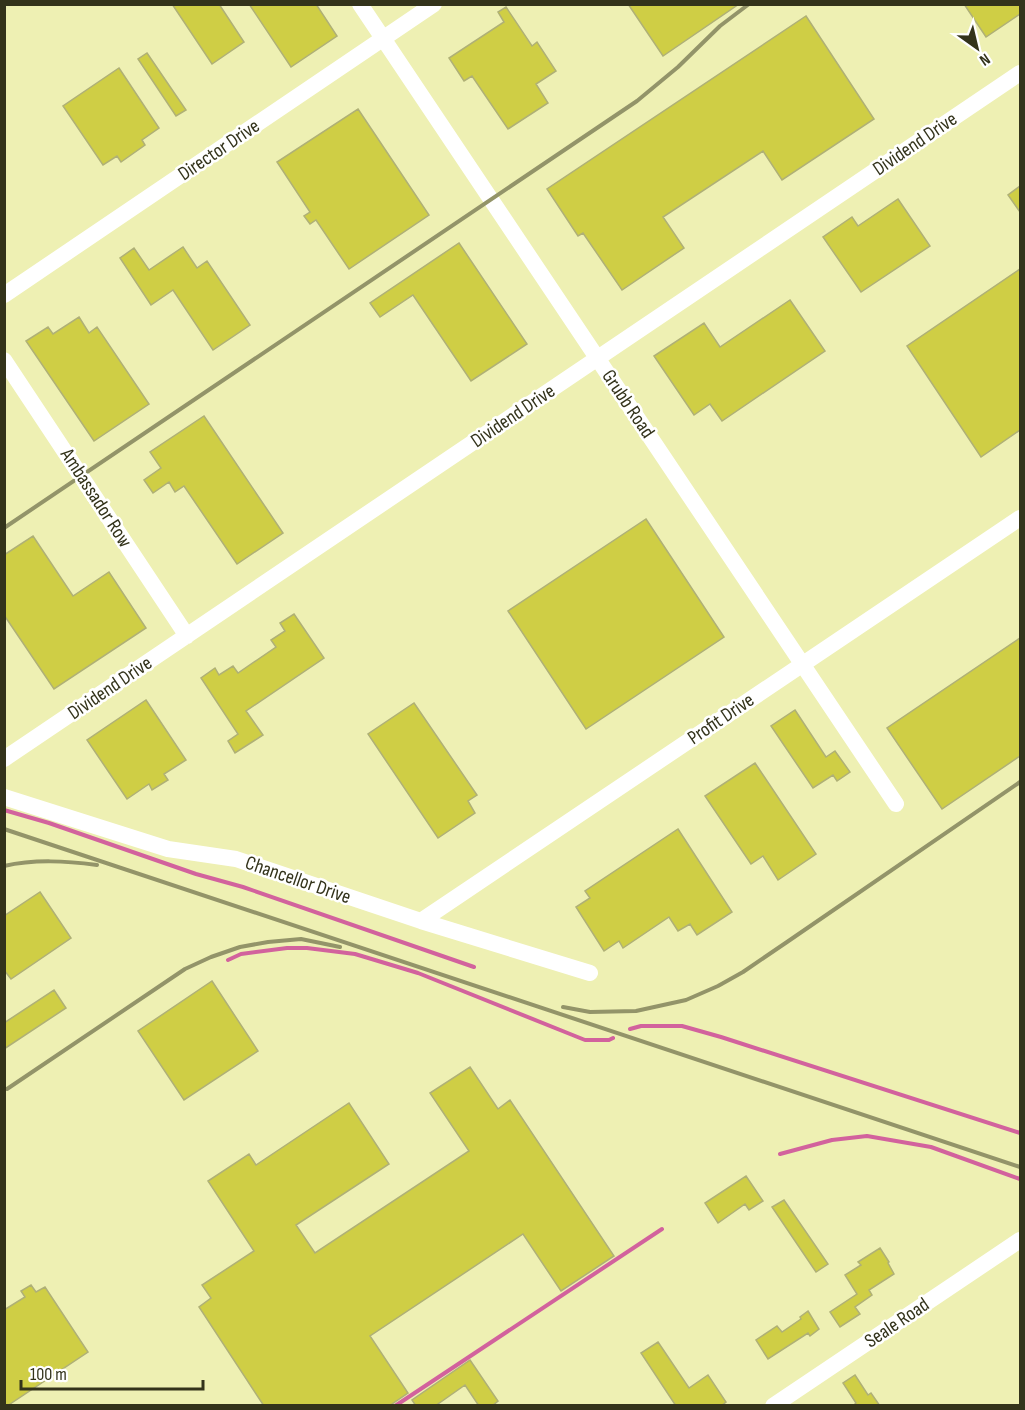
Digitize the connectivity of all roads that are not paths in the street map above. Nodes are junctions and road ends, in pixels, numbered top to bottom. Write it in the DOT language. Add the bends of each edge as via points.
graph roads {
  1 [pos="360,4"];
  2 [pos="434,4"];
  3 [pos="383,39"];
  4 [pos="1020,73"];
  5 [pos="4,295"];
  6 [pos="597,359"];
  7 [pos="4,360"];
  8 [pos="1020,518"];
  9 [pos="187,636"];
  10 [pos="802,664"];
  11 [pos="4,759"];
  12 [pos="4,797"];
  13 [pos="896,804"];
  14 [pos="421,921"];
  15 [pos="590,972"];
  16 [pos="1020,1240"];
  17 [pos="773,1406"];
  1 -- 3 [label="street, Grubb Road"];
  2 -- 3 [label="street, Director Drive"];
  3 -- 5 [label="street, Director Drive"];
  3 -- 6 [label="street, Grubb Road"];
  4 -- 6 [label="street, Dividend Drive"];
  6 -- 9 [label="street, Dividend Drive"];
  6 -- 10 [label="street, Grubb Road"];
  7 -- 9 [label="street, Ambassador Row"];
  8 -- 10 [label="street, Profit Drive"];
  9 -- 11 [label="street, Dividend Drive"];
  10 -- 13 [label="street, Grubb Road"];
  10 -- 14 [label="street, Profit Drive"];
  12 -- 14 [label="street, Chancellor Drive" via="168,849 236,859"];
  14 -- 15 [label="street, Chancellor Drive"];
  16 -- 17 [label="street, Seale Road"];
}
